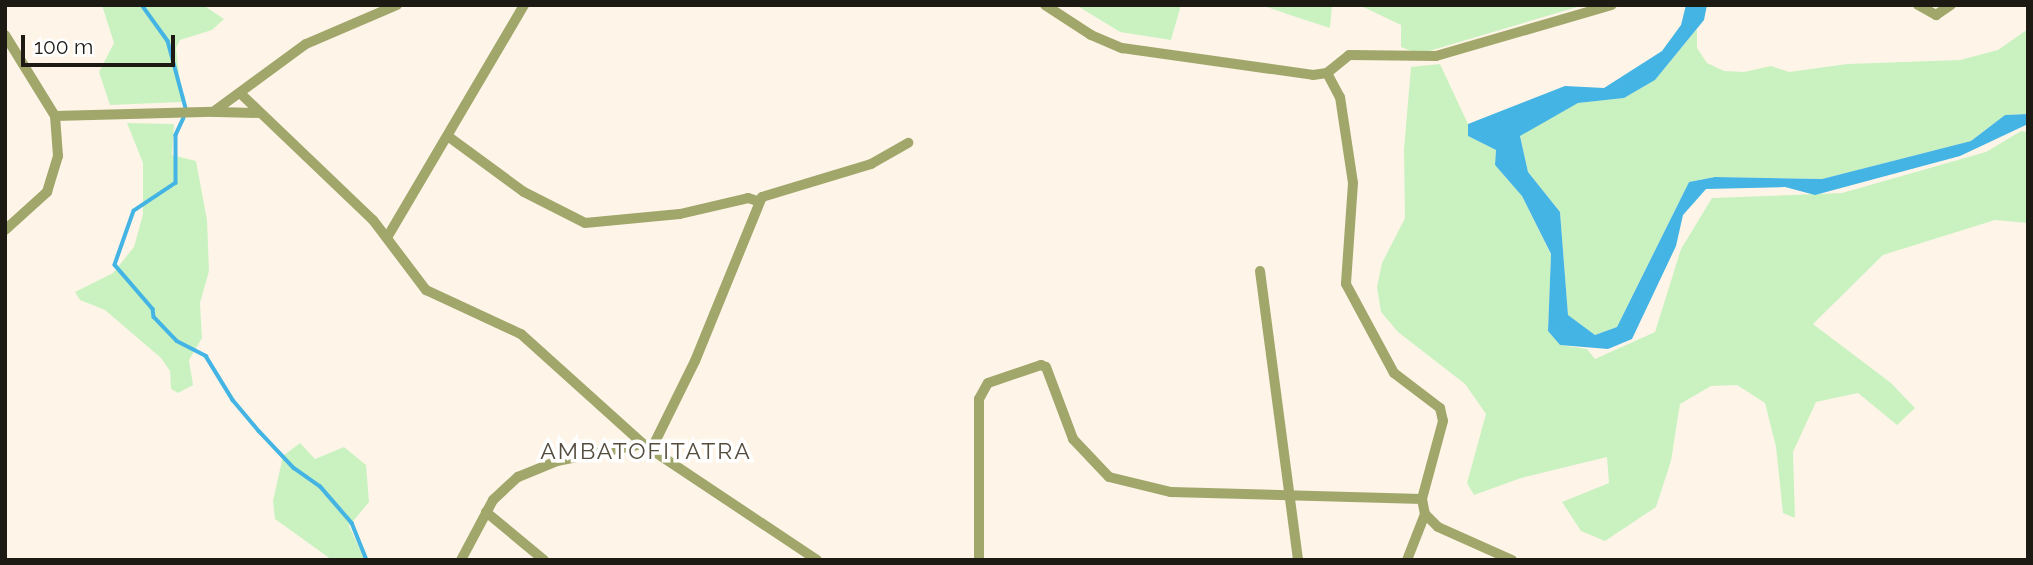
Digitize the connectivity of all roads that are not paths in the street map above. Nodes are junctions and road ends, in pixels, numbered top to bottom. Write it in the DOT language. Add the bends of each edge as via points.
graph roads {
  1 [pos="397,5"];
  2 [pos="524,5"];
  3 [pos="1045,5"];
  4 [pos="1612,5"];
  5 [pos="1918,5"];
  6 [pos="1951,5"];
  7 [pos="5,35"];
  8 [pos="1327,74"];
  9 [pos="241,94"];
  10 [pos="213,112"];
  11 [pos="259,113"];
  12 [pos="55,116"];
  13 [pos="449,137"];
  14 [pos="908,143"];
  15 [pos="758,201"];
  16 [pos="5,230"];
  17 [pos="388,236"];
  18 [pos="1260,271"];
  19 [pos="647,446"];
  20 [pos="1289,497"];
  21 [pos="1422,499"];
  22 [pos="486,512"];
  23 [pos="1425,514"];
  24 [pos="461,560"];
  25 [pos="544,560"];
  26 [pos="817,560"];
  27 [pos="979,560"];
  28 [pos="1298,560"];
  29 [pos="1407,560"];
  30 [pos="1512,560"];
  1 -- 9 [label="street" via="306,44"];
  2 -- 13 [label="street"];
  3 -- 8 [label="street" via="1091,35 1122,48 1240,68"];
  4 -- 8 [label="street" via="1436,56 1349,55"];
  5 -- 6 [label="street" via="1936,15"];
  7 -- 12 [label="street"];
  8 -- 21 [label="street" via="1340,97 1353,183 1346,284 1394,373 1440,408 1443,421"];
  9 -- 10 [label="street"];
  9 -- 11 [label="street"];
  10 -- 11 [label="street"];
  10 -- 12 [label="street"];
  11 -- 17 [label="street" via="278,125"];
  12 -- 16 [label="street" via="58,156 47,192"];
  13 -- 15 [label="street" via="524,192 585,223 680,214 748,198"];
  13 -- 17 [label="street"];
  14 -- 15 [label="street" via="871,164"];
  15 -- 19 [label="street" via="695,361"];
  17 -- 19 [label="street" via="426,290 521,334"];
  18 -- 20 [label="street"];
  19 -- 22 [label="street" via="557,461 528,473"];
  19 -- 26 [label="street"];
  20 -- 21 [label="street"];
  20 -- 27 [label="street" via="1171,492 1109,477 1073,439 1046,367 1041,365 988,383 979,399"];
  20 -- 28 [label="street"];
  21 -- 23 [label="street"];
  22 -- 24 [label="street"];
  22 -- 25 [label="street"];
  23 -- 29 [label="street"];
  23 -- 30 [label="street" via="1438,527"];
}
